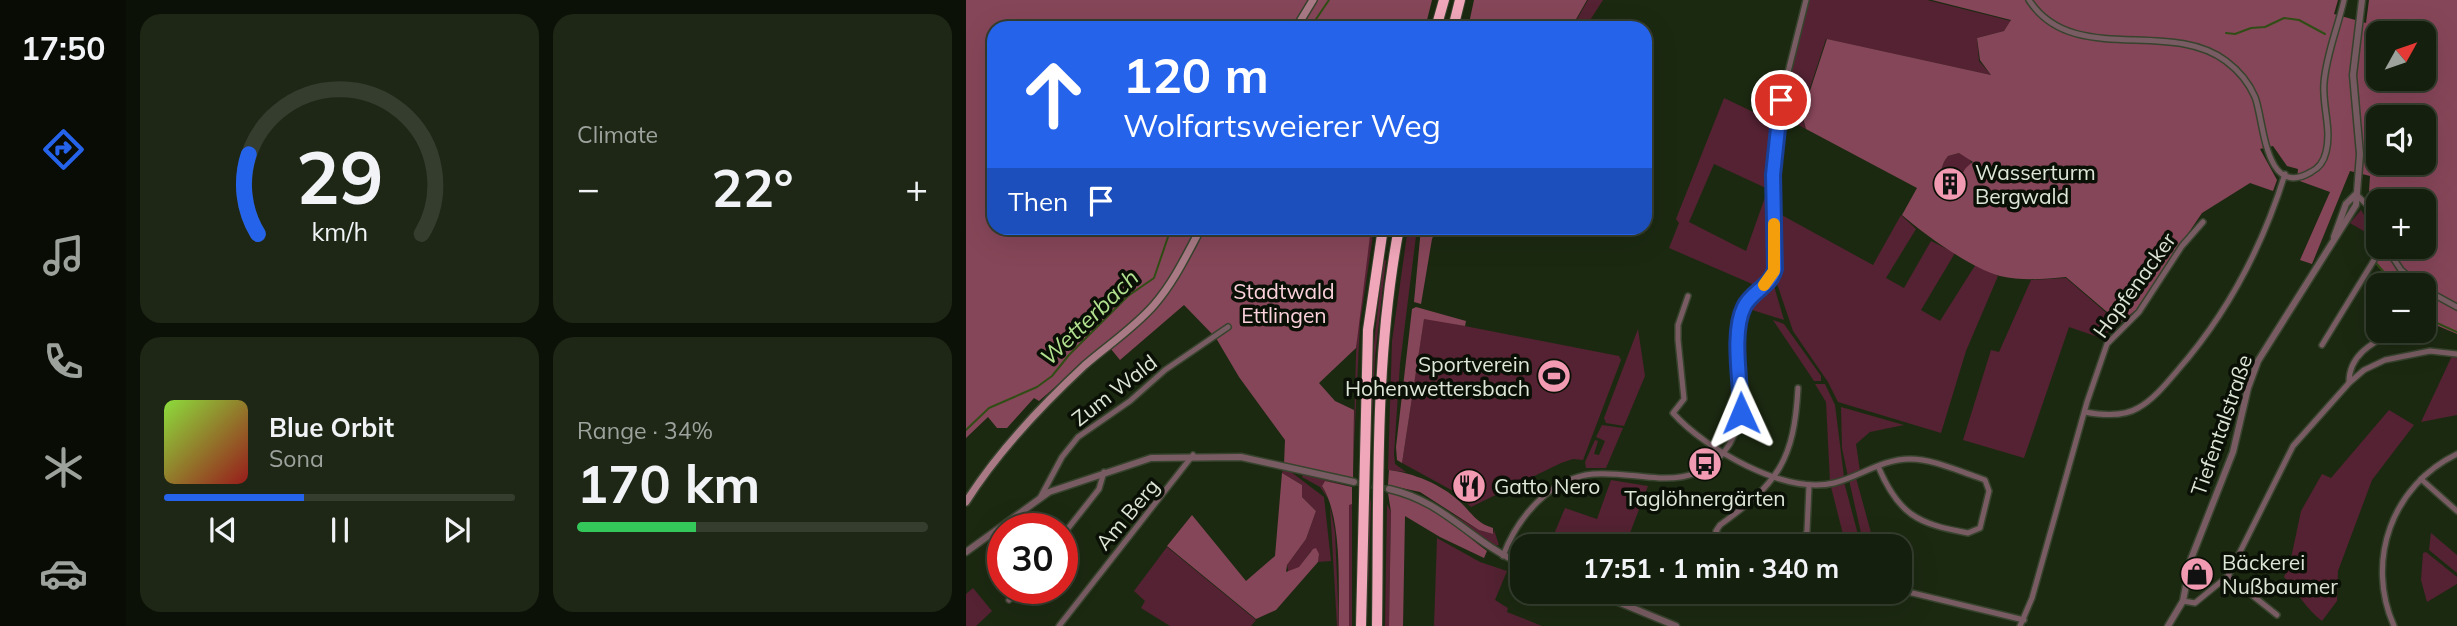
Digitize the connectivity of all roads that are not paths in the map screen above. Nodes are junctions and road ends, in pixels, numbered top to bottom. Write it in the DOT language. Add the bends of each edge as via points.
graph roads {
  1 [pos="1313,0"];
  2 [pos="1444,0"];
  3 [pos="1460,0"];
  4 [pos="1806,0"];
  5 [pos="2029,0"];
  6 [pos="2344,0"];
  7 [pos="2362,0"];
  8 [pos="1300,21"];
  9 [pos="1438,21"];
  10 [pos="1455,21"];
  11 [pos="2285,174"];
  12 [pos="2356,194"];
  13 [pos="2366,204"];
  14 [pos="2203,222"];
  15 [pos="1197,235"];
  16 [pos="1382,235"];
  17 [pos="1398,235"];
  18 [pos="2376,259"];
  19 [pos="2393,259"];
  20 [pos="2405,273"];
  21 [pos="1688,296"];
  22 [pos="2436,296"];
  23 [pos="2457,307"];
  24 [pos="1228,327"];
  25 [pos="2377,343"];
  26 [pos="2322,345"];
  27 [pos="2457,354"];
  28 [pos="2349,383"];
  29 [pos="1798,388"];
  30 [pos="2085,412"];
  31 [pos="1723,452"];
  32 [pos="2457,454"];
  33 [pos="1192,456"];
  34 [pos="1878,466"];
  35 [pos="1104,472"];
  36 [pos="1776,477"];
  37 [pos="2421,480"];
  38 [pos="1354,482"];
  39 [pos="1809,486"];
  40 [pos="1389,489"];
  41 [pos="1040,498"];
  42 [pos="966,502"];
  43 [pos="2457,510"];
  44 [pos="1078,516"];
  45 [pos="1718,534"];
  46 [pos="1806,534"];
  47 [pos="966,552"];
  48 [pos="1503,556"];
  49 [pos="1510,559"];
  50 [pos="2228,576"];
  51 [pos="1912,593"];
  52 [pos="2183,601"];
  53 [pos="1623,604"];
  54 [pos="2277,615"];
  55 [pos="2022,623"];
  56 [pos="1059,626"];
  57 [pos="1361,626"];
  58 [pos="1377,626"];
  59 [pos="1676,626"];
  60 [pos="2168,626"];
  61 [pos="2394,626"];
  1 -- 8 [label="main road"];
  2 -- 9 [label="highway"];
  3 -- 10 [label="highway"];
  4 -- 31 [label="street" via="1779,108 1773,175 1775,269 1749,300 1738,327 1741,413"];
  5 -- 11 [label="street" via="2046,19 2081,35 2172,42 2221,57 2251,88 2266,150"];
  6 -- 11 [label="street" via="2325,76 2326,154 2319,167 2304,176"];
  7 -- 12 [label="street, Tiefentalstraße" via="2353,75 2360,154"];
  11 -- 30 [label="street" via="2252,261 2198,347 2137,409 2121,414"];
  12 -- 13 [label="street"];
  12 -- 52 [label="street, Tiefentalstraße" via="2342,211 2331,246 2254,372 2233,453 2189,567"];
  14 -- 30 [label="street, Hopfenacker" via="2139,312 2112,337"];
  15 -- 42 [label="main road" via="1154,305 1030,421"];
  16 -- 57 [label="highway" via="1366,364"];
  17 -- 58 [label="highway" via="1381,379"];
  18 -- 26 [label="street"];
  19 -- 20 [label="street"];
  21 -- 31 [label="street" via="1678,325 1684,399 1673,413"];
  22 -- 23 [label="street"];
  24 -- 41 [label="street, Zum Wald" via="1079,437 1062,457"];
  25 -- 28 [label="street" via="2355,358 2348,369"];
  27 -- 28 [label="street" via="2430,351 2385,360"];
  28 -- 50 [label="street" via="2293,446"];
  29 -- 36 [label="street" via="1790,447"];
  30 -- 55 [label="street, Hopfenacker"];
  31 -- 36 [label="street"];
  31 -- 48 [label="street" via="1707,467 1677,479 1602,474 1565,482 1525,515"];
  32 -- 37 [label="street"];
  33 -- 35 [label="street" via="1151,458"];
  33 -- 38 [label="street" via="1241,457"];
  33 -- 56 [label="street, Am Berg"];
  34 -- 34 [label="street" via="1921,460 1985,480 1989,491 1980,528 1968,533 1916,518 1896,502"];
  34 -- 39 [label="street" via="1837,482"];
  35 -- 41 [label="street"];
  35 -- 44 [label="street" via="1099,489"];
  36 -- 39 [label="street"];
  36 -- 45 [label="street" via="1720,525"];
  37 -- 43 [label="street"];
  37 -- 61 [label="street" via="2396,512 2384,546 2383,592"];
  39 -- 46 [label="street"];
  40 -- 48 [label="street" via="1426,500"];
  41 -- 47 [label="street"];
  48 -- 49 [label="street"];
  50 -- 52 [label="street" via="2195,603"];
  50 -- 54 [label="street"];
  51 -- 55 [label="street"];
  52 -- 60 [label="street, Tiefentalstraße"];
  53 -- 59 [label="street"];
}
